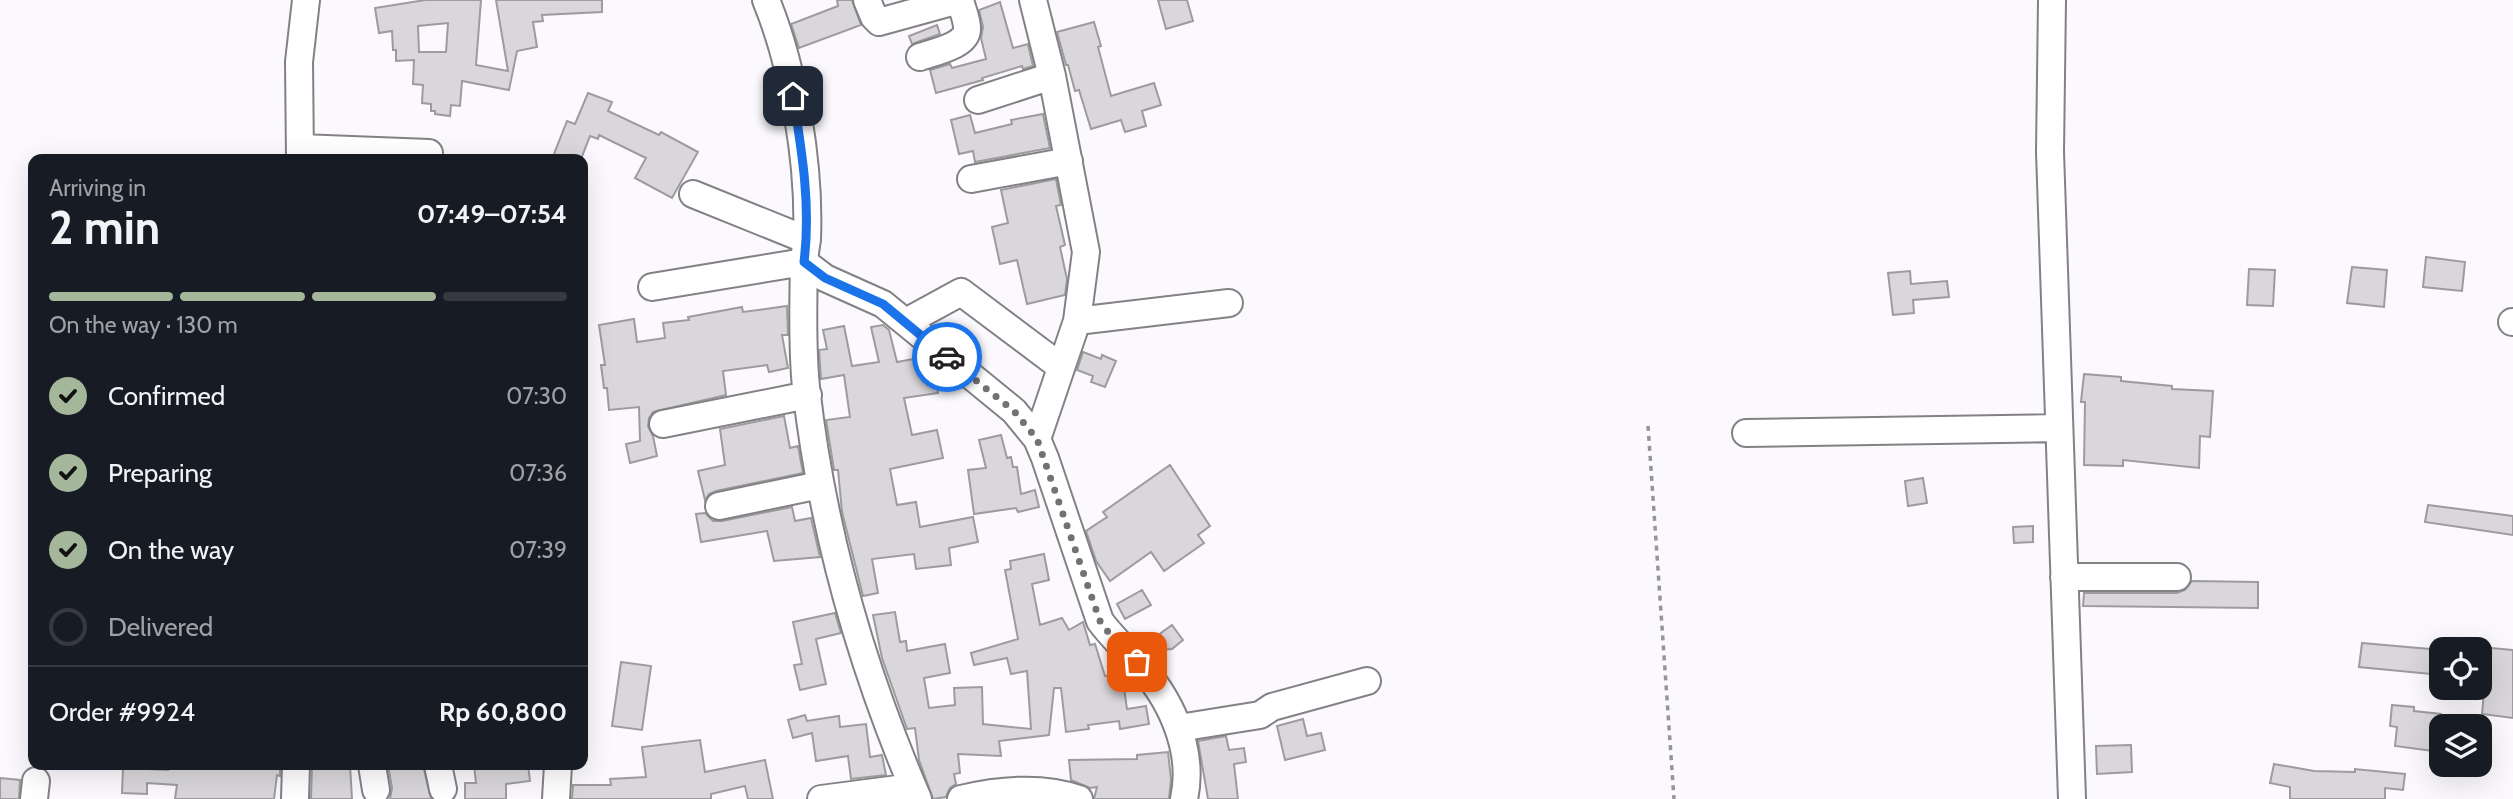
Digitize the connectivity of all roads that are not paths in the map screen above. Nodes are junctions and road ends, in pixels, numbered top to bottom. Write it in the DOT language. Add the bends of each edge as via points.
graph roads {
  1 [pos="306,0"];
  2 [pos="766,0"];
  3 [pos="867,0"];
  4 [pos="960,0"];
  5 [pos="1033,0"];
  6 [pos="2052,0"];
  7 [pos="920,57"];
  8 [pos="1052,76"];
  9 [pos="978,100"];
  10 [pos="429,153"];
  11 [pos="300,154"];
  12 [pos="1069,161"];
  13 [pos="971,179"];
  14 [pos="693,194"];
  15 [pos="805,251"];
  16 [pos="652,287"];
  17 [pos="1229,303"];
  18 [pos="1077,321"];
  19 [pos="906,322"];
  20 [pos="1061,367"];
  21 [pos="808,395"];
  22 [pos="663,424"];
  23 [pos="2058,428"];
  24 [pos="1746,433"];
  25 [pos="1037,439"];
  26 [pos="820,485"];
  27 [pos="719,506"];
  28 [pos="2063,570"];
  29 [pos="2176,571"];
  30 [pos="1367,681"];
  31 [pos="1179,728"];
  32 [pos="296,770"];
  33 [pos="558,770"];
  34 [pos="915,793"];
  35 [pos="295,799"];
  36 [pos="556,799"];
  37 [pos="821,799"];
  38 [pos="961,799"];
  39 [pos="1079,799"];
  40 [pos="1184,799"];
  41 [pos="2072,799"];
  1 -- 11 [label="street" via="299,62"];
  2 -- 15 [label="street" via="789,72 806,170"];
  3 -- 4 [label="street" via="879,22"];
  4 -- 7 [label="street" via="966,35 958,43"];
  5 -- 8 [label="street"];
  6 -- 23 [label="street" via="2050,152"];
  8 -- 9 [label="street"];
  8 -- 12 [label="street"];
  10 -- 11 [label="street"];
  12 -- 13 [label="street"];
  12 -- 18 [label="street" via="1086,251"];
  14 -- 15 [label="street"];
  15 -- 16 [label="street"];
  15 -- 19 [label="street" via="825,278 883,304"];
  15 -- 21 [label="street"];
  17 -- 18 [label="street"];
  18 -- 20 [label="street"];
  19 -- 20 [label="street" via="961,292"];
  19 -- 25 [label="street" via="1014,411"];
  20 -- 25 [label="street"];
  21 -- 22 [label="street"];
  21 -- 26 [label="street"];
  23 -- 24 [label="street"];
  23 -- 28 [label="street"];
  25 -- 31 [label="street" via="1100,621 1137,662"];
  26 -- 27 [label="street"];
  26 -- 34 [label="street" via="850,614"];
  28 -- 29 [label="street"];
  28 -- 41 [label="street"];
  30 -- 31 [label="street" via="1275,706 1260,715"];
  31 -- 40 [label="street" via="1185,761"];
  32 -- 35 [label="street"];
  33 -- 36 [label="street"];
  34 -- 37 [label="street"];
  38 -- 39 [label="street" via="1040,791"];
}
